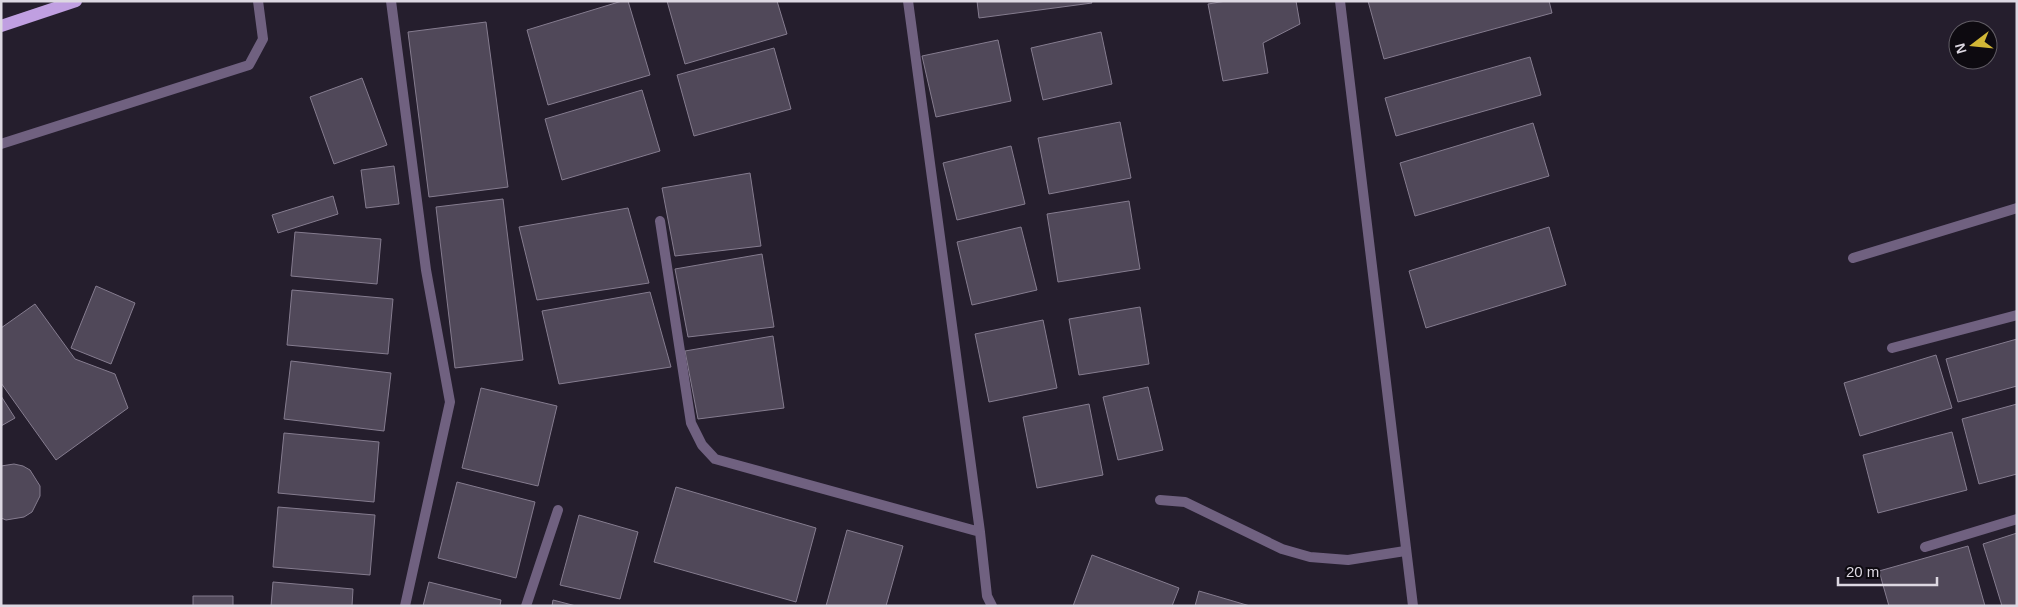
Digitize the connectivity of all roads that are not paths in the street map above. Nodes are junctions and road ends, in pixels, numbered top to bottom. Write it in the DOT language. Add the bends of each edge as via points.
graph roads {
  1 [pos="76,1"];
  2 [pos="258,1"];
  3 [pos="391,1"];
  4 [pos="908,1"];
  5 [pos="1340,1"];
  6 [pos="1,26"];
  7 [pos="1,144"];
  8 [pos="2017,208"];
  9 [pos="660,221"];
  10 [pos="1853,258"];
  11 [pos="2017,315"];
  12 [pos="1892,348"];
  13 [pos="1160,500"];
  14 [pos="558,510"];
  15 [pos="2017,519"];
  16 [pos="980,532"];
  17 [pos="1925,547"];
  18 [pos="1405,551"];
  19 [pos="405,606"];
  20 [pos="526,606"];
  21 [pos="992,606"];
  22 [pos="1414,606"];
  1 -- 6 [label="main road"];
  2 -- 7 [label="street" via="263,39 248,65"];
  3 -- 19 [label="street" via="426,270 450,402"];
  4 -- 16 [label="street"];
  5 -- 18 [label="street"];
  8 -- 10 [label="street"];
  9 -- 16 [label="street" via="691,423 702,445 716,459"];
  11 -- 12 [label="street"];
  13 -- 18 [label="street" via="1185,502 1282,549 1310,557 1348,560"];
  14 -- 20 [label="street"];
  15 -- 17 [label="street"];
  16 -- 21 [label="street"];
  18 -- 22 [label="street"];
}
